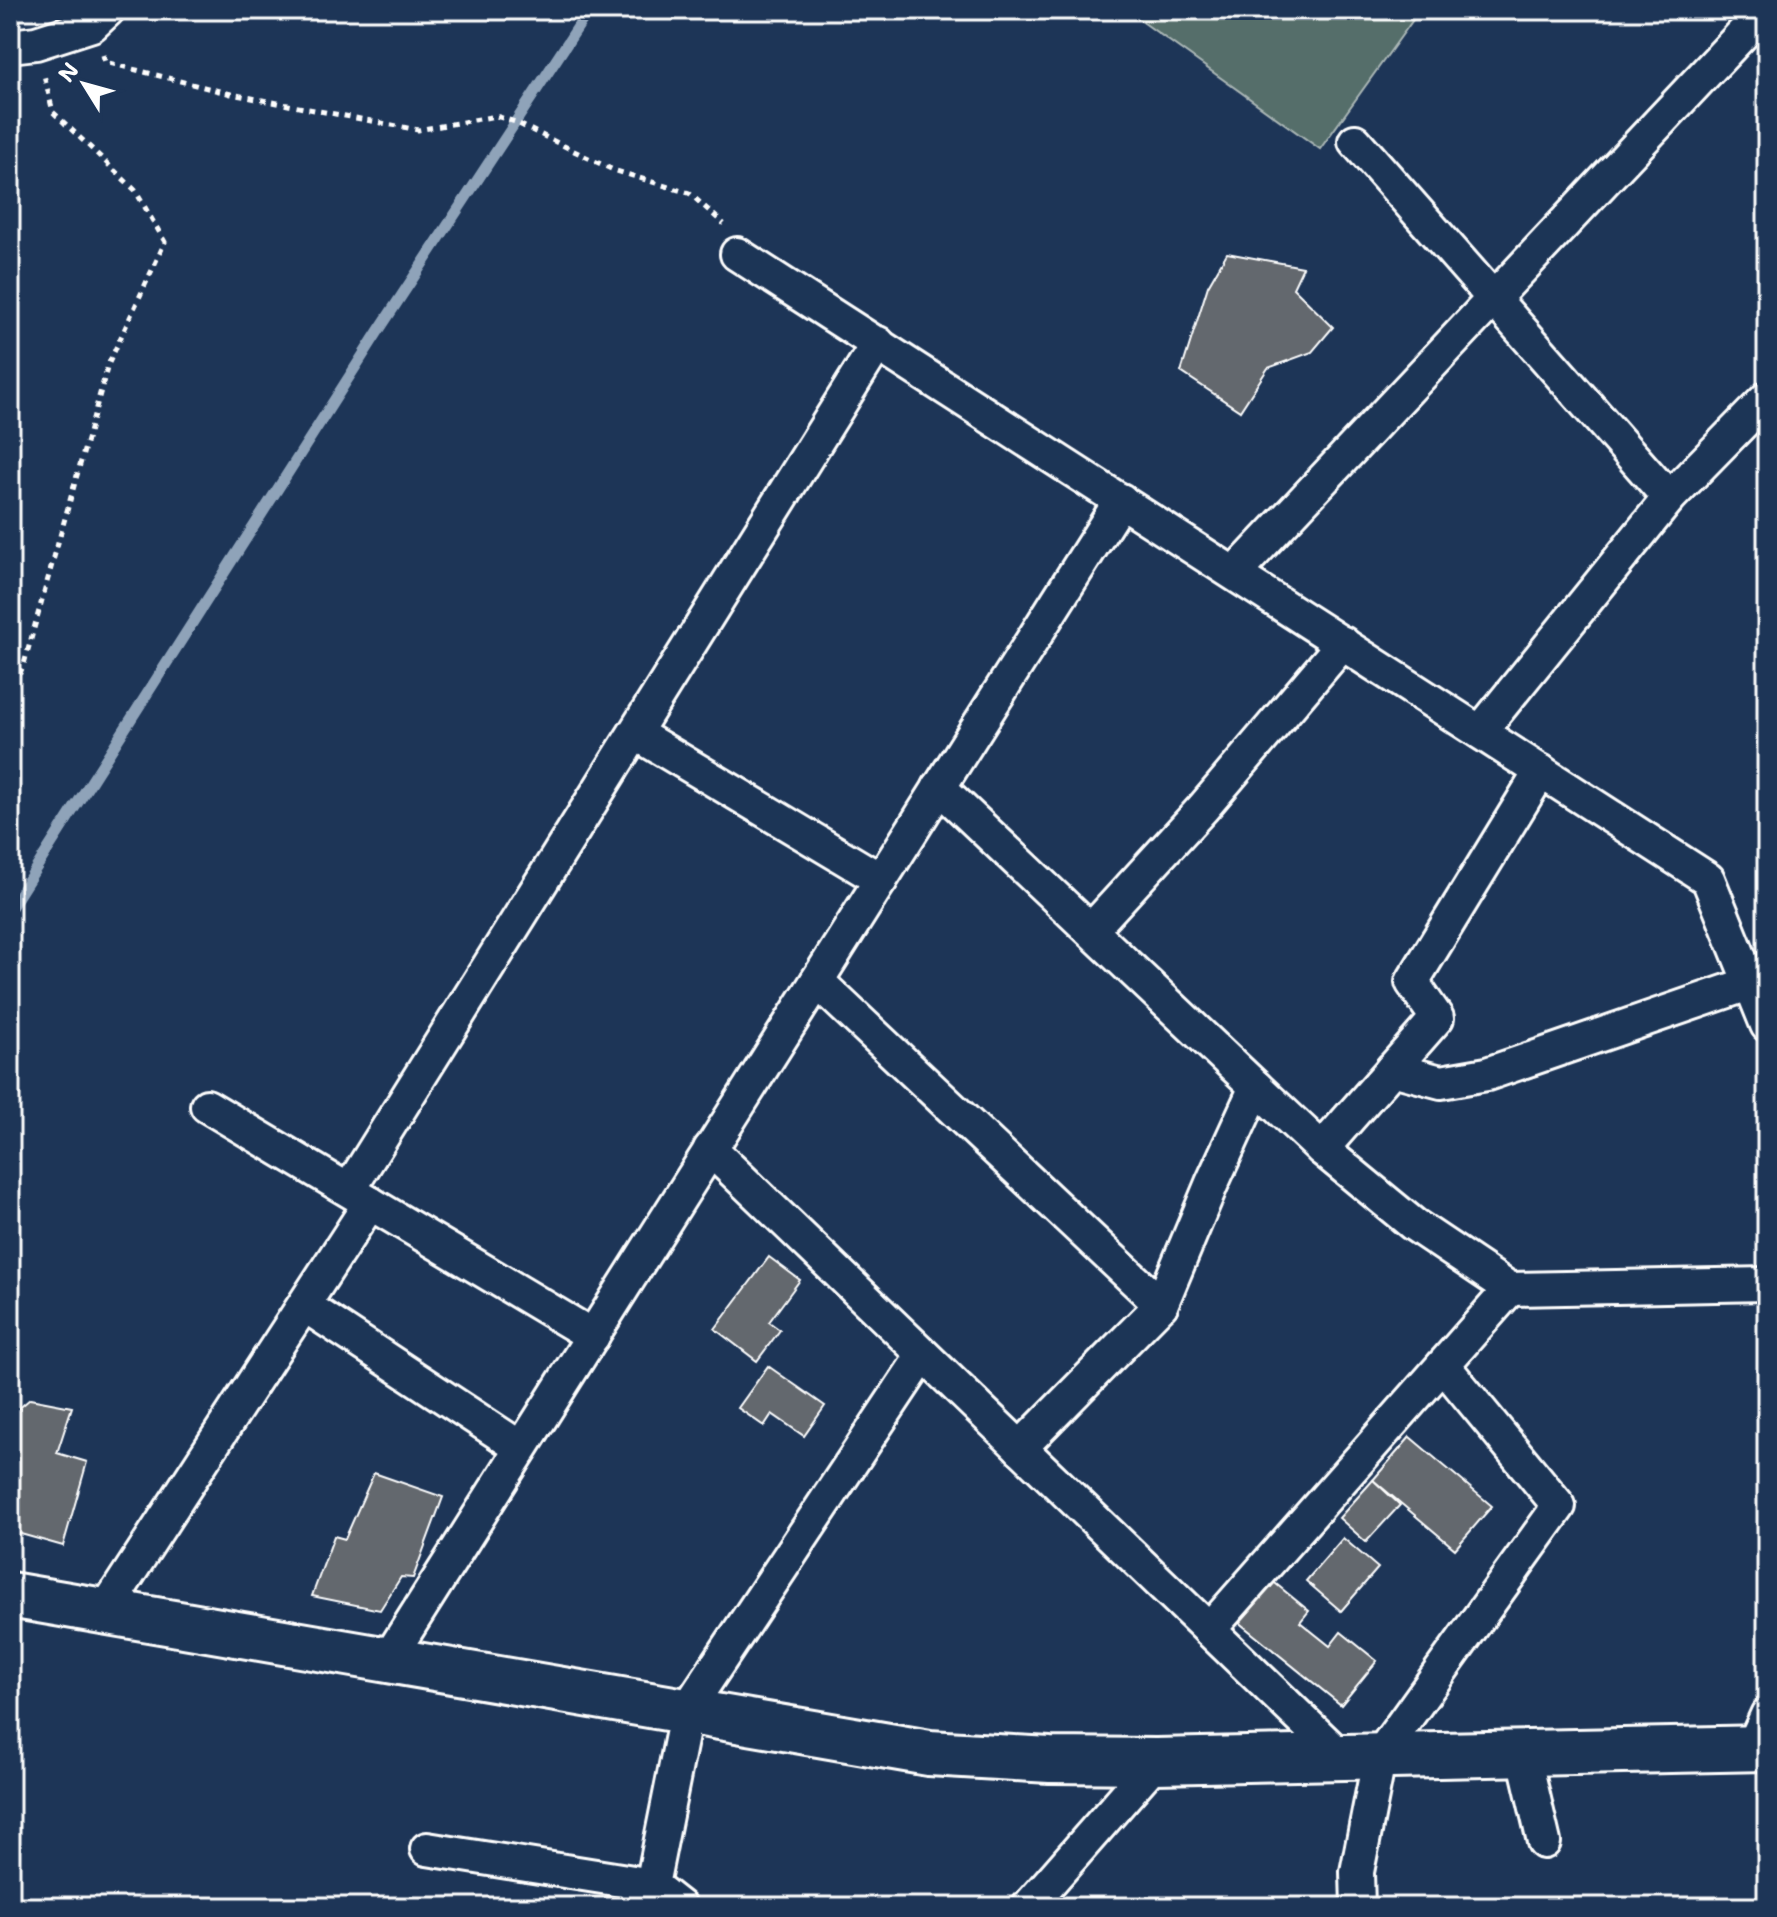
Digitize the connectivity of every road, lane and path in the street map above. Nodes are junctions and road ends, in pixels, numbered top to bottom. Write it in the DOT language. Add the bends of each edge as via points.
graph roads {
  1 [pos="1765,10"];
  2 [pos="100,17"];
  3 [pos="23,44"];
  4 [pos="1355,141"];
  5 [pos="737,254"];
  6 [pos="1494,298"];
  7 [pos="878,343"];
  8 [pos="1767,398"];
  9 [pos="1669,498"];
  10 [pos="1121,500"];
  11 [pos="1235,573"];
  12 [pos="1343,643"];
  13 [pos="10,696"];
  14 [pos="1480,732"];
  15 [pos="635,733"];
  16 [pos="1541,771"];
  17 [pos="939,787"];
  18 [pos="881,880"];
  19 [pos="1092,929"];
  20 [pos="817,981"];
  21 [pos="1751,983"];
  22 [pos="1767,1025"];
  23 [pos="1392,1069"];
  24 [pos="1256,1087"];
  25 [pos="207,1106"];
  26 [pos="710,1149"];
  27 [pos="1322,1149"];
  28 [pos="360,1197"];
  29 [pos="1767,1284"];
  30 [pos="1510,1289"];
  31 [pos="304,1305"];
  32 [pos="1161,1305"];
  33 [pos="593,1336"];
  34 [pos="923,1355"];
  35 [pos="1443,1365"];
  36 [pos="521,1448"];
  37 [pos="1020,1448"];
  38 [pos="10,1595"];
  39 [pos="104,1612"];
  40 [pos="1209,1630"];
  41 [pos="387,1661"];
  42 [pos="687,1710"];
  43 [pos="1762,1737"];
  44 [pos="1523,1752"];
  45 [pos="1360,1755"];
  46 [pos="1156,1761"];
  47 [pos="1544,1842"];
  48 [pos="427,1849"];
  49 [pos="652,1885"];
  50 [pos="680,1907"];
  51 [pos="1028,1907"];
  52 [pos="1358,1907"];
  1 -- 6 [label="street"];
  2 -- 3 [label="street"];
  2 -- 5 [label="path" via="105,62 231,94 418,130 496,116 515,122 613,170 689,193 724,223"];
  3 -- 13 [label="path" via="53,112 135,190 165,242 108,365 24,664"];
  4 -- 6 [label="street"];
  5 -- 7 [label="street"];
  6 -- 9 [label="street"];
  6 -- 11 [label="street"];
  7 -- 10 [label="street"];
  7 -- 15 [label="street"];
  8 -- 9 [label="street"];
  9 -- 14 [label="street"];
  10 -- 11 [label="street"];
  10 -- 17 [label="street"];
  11 -- 12 [label="street"];
  12 -- 14 [label="street"];
  12 -- 19 [label="street"];
  14 -- 16 [label="street"];
  15 -- 18 [label="street"];
  15 -- 28 [label="street"];
  16 -- 21 [label="street" via="1708,879"];
  16 -- 23 [label="street" via="1412,982 1437,1018"];
  17 -- 18 [label="street"];
  17 -- 19 [label="street"];
  18 -- 20 [label="street"];
  19 -- 24 [label="street"];
  20 -- 26 [label="street"];
  20 -- 32 [label="street"];
  21 -- 22 [label="street"];
  21 -- 23 [label="street" via="1487,1074 1441,1082"];
  23 -- 27 [label="street"];
  24 -- 27 [label="street"];
  24 -- 32 [label="street"];
  25 -- 28 [label="street"];
  26 -- 33 [label="street"];
  26 -- 34 [label="street"];
  27 -- 30 [label="street" via="1413,1224"];
  28 -- 31 [label="street"];
  28 -- 33 [label="street"];
  29 -- 30 [label="street"];
  30 -- 35 [label="street"];
  31 -- 36 [label="street"];
  31 -- 39 [label="street"];
  32 -- 37 [label="street"];
  33 -- 36 [label="street"];
  34 -- 37 [label="street"];
  34 -- 42 [label="street"];
  35 -- 40 [label="street"];
  35 -- 45 [label="street" via="1559,1506"];
  36 -- 41 [label="street"];
  37 -- 40 [label="street"];
  38 -- 39 [label="main road"];
  39 -- 41 [label="main road"];
  40 -- 45 [label="street"];
  41 -- 42 [label="main road"];
  42 -- 46 [label="main road" via="929,1753"];
  42 -- 49 [label="street"];
  43 -- 44 [label="main road"];
  44 -- 45 [label="main road"];
  44 -- 47 [label="street"];
  45 -- 46 [label="main road"];
  45 -- 52 [label="street"];
  46 -- 51 [label="street"];
  48 -- 49 [label="street"];
  49 -- 50 [label="street"];
}
